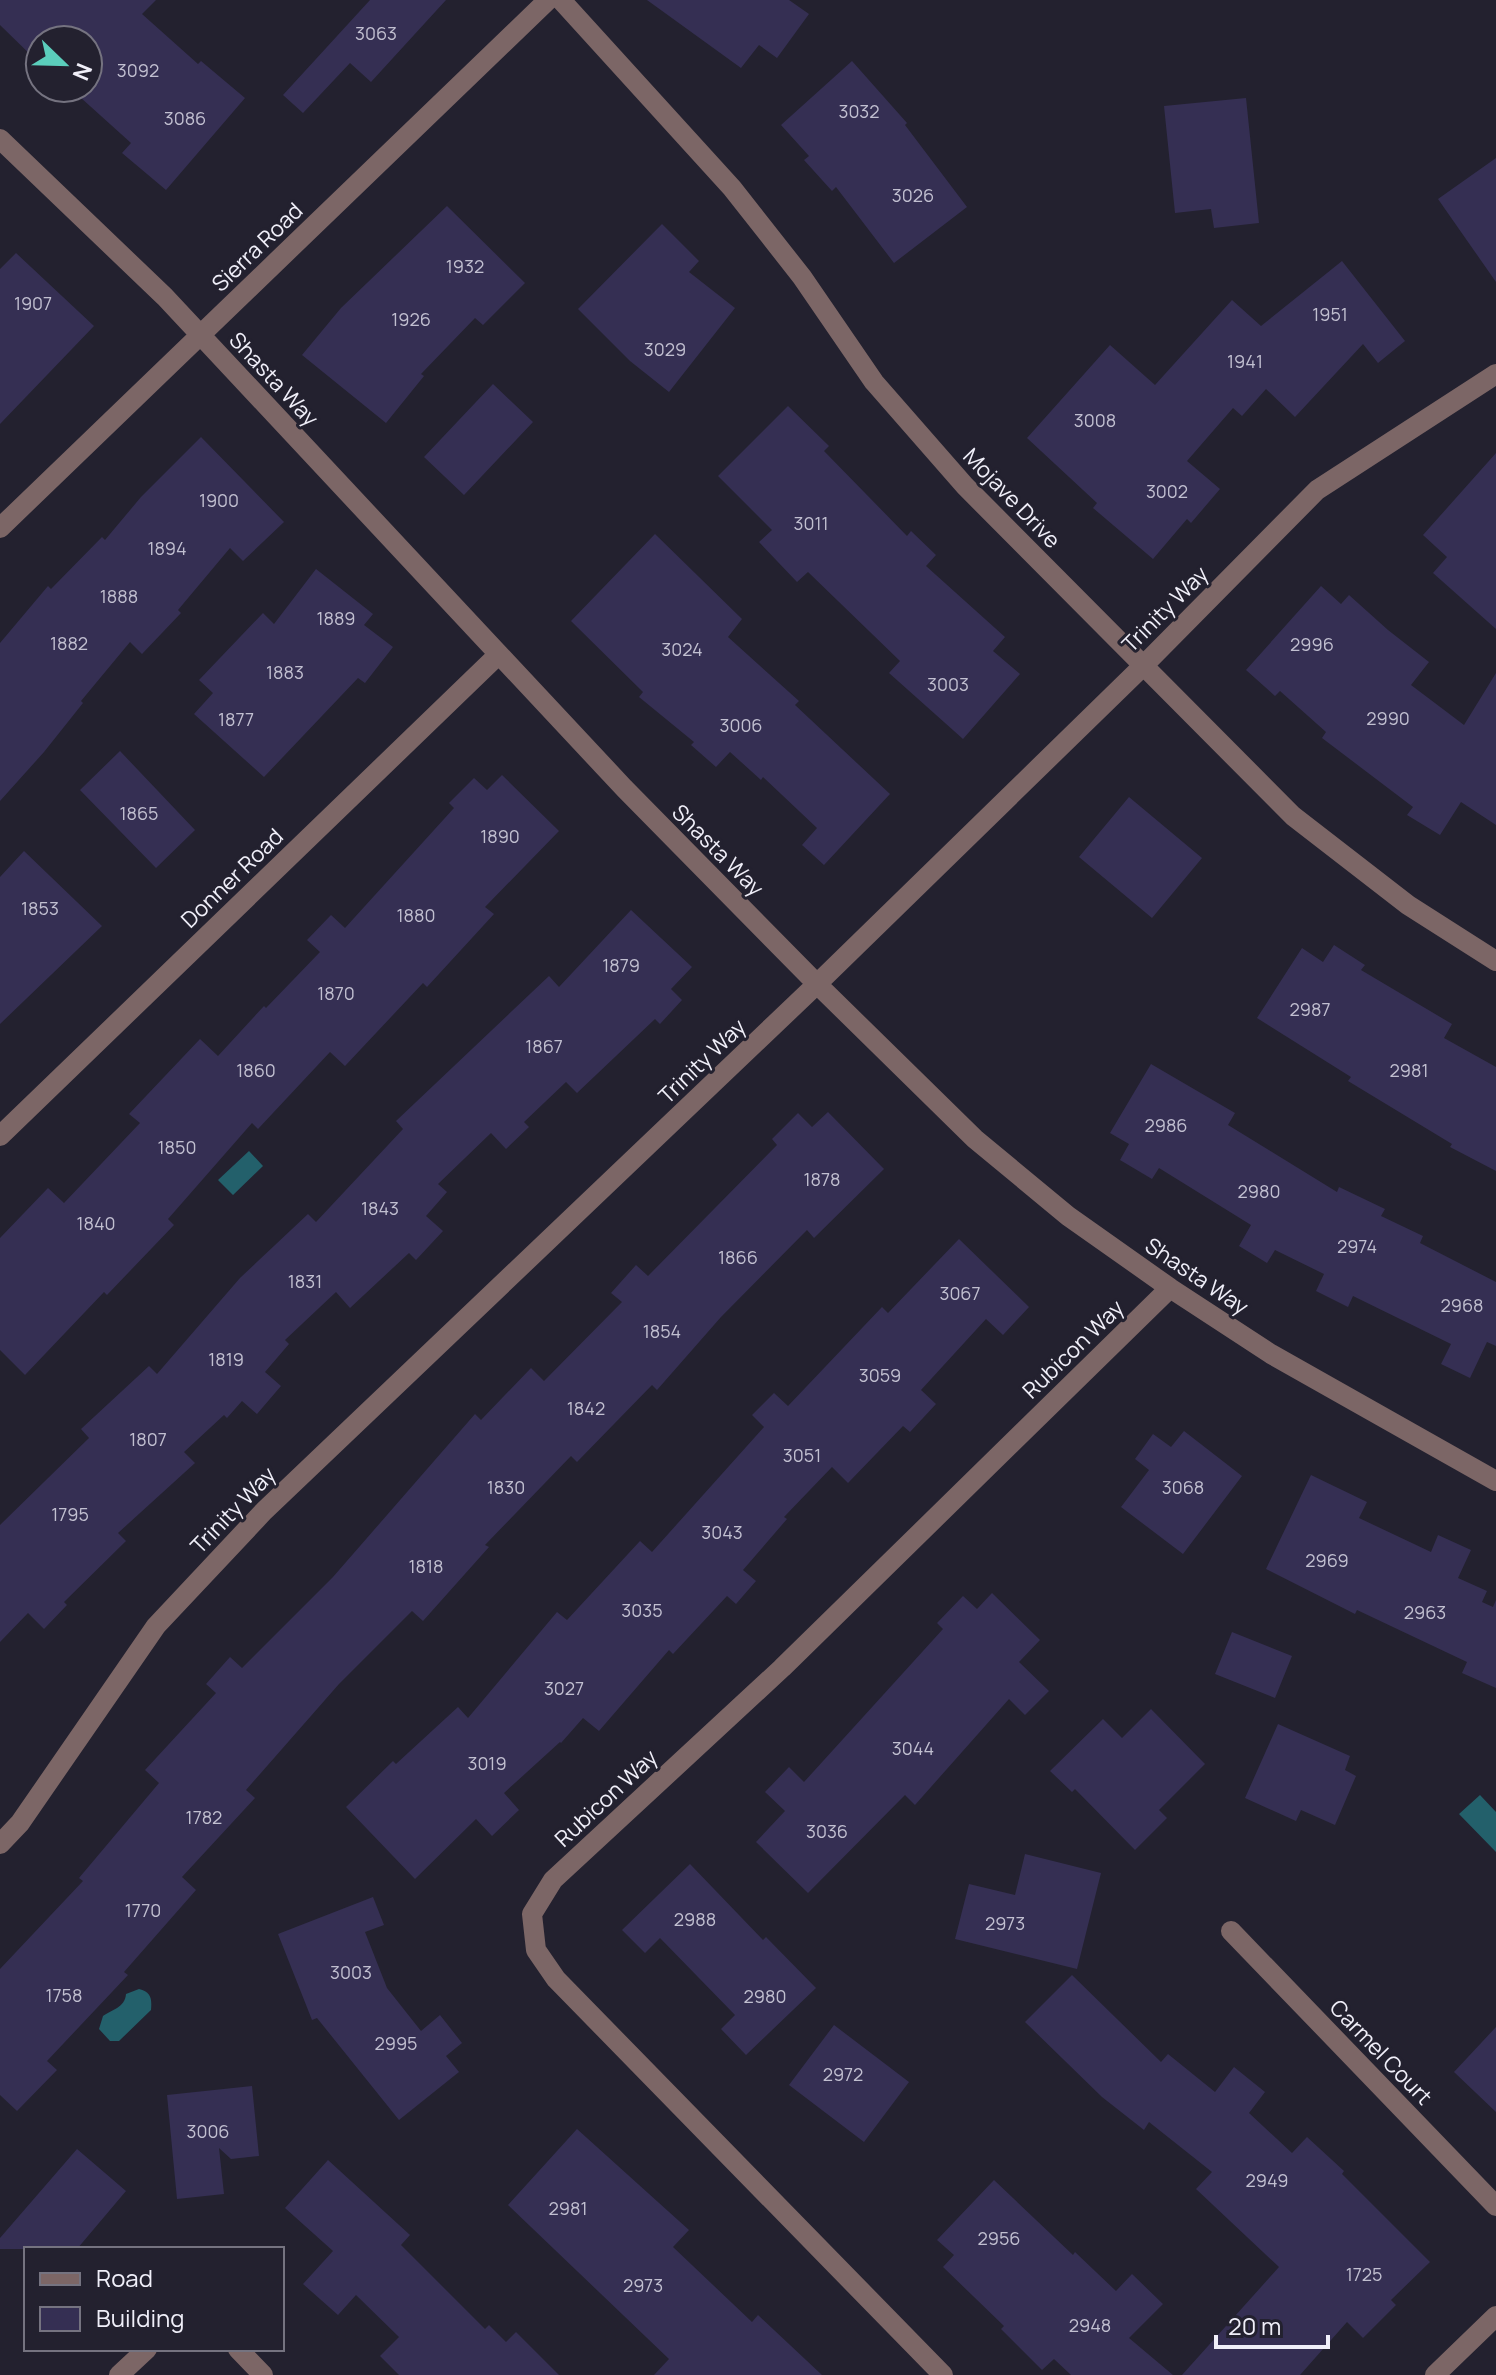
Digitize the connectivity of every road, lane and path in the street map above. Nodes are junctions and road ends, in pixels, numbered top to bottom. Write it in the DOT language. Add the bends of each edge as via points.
graph roads {
  1 [pos="548,0"];
  2 [pos="561,0"];
  3 [pos="0,139"];
  4 [pos="200,335"];
  5 [pos="1496,374"];
  6 [pos="0,528"];
  7 [pos="498,655"];
  8 [pos="1143,666"];
  9 [pos="1496,961"];
  10 [pos="817,984"];
  11 [pos="0,1136"];
  12 [pos="1170,1288"];
  13 [pos="1496,1481"];
  14 [pos="0,1844"];
  15 [pos="1231,1931"];
  16 [pos="1496,2206"];
  17 [pos="1496,2316"];
  18 [pos="145,2351"];
  19 [pos="240,2351"];
  20 [pos="119,2375"];
  21 [pos="263,2375"];
  22 [pos="943,2375"];
  23 [pos="1435,2375"];
  1 -- 4 [label="street, Sierra Road"];
  2 -- 8 [label="street, Mojave Drive" via="732,188 884,393 965,486"];
  3 -- 4 [label="street, Shasta Way"];
  4 -- 6 [label="street, Sierra Road"];
  4 -- 7 [label="street, Shasta Way"];
  5 -- 8 [label="street, Trinity Way" via="1317,490"];
  7 -- 10 [label="street, Shasta Way"];
  7 -- 11 [label="street, Donner Road"];
  8 -- 9 [label="street, Mojave Drive" via="1293,816 1408,905"];
  8 -- 10 [label="street, Trinity Way"];
  10 -- 12 [label="street, Shasta Way" via="975,1139 1068,1216"];
  10 -- 14 [label="street, Trinity Way" via="264,1511 156,1626 20,1823"];
  12 -- 13 [label="street, Shasta Way" via="1271,1354"];
  12 -- 22 [label="street, Rubicon Way" via="782,1668 553,1880 532,1914 536,1950 556,1979"];
  15 -- 16 [label="street, Carmel Court"];
  17 -- 23 [label="street"];
  18 -- 20 [label="street"];
  19 -- 21 [label="street"];
}
